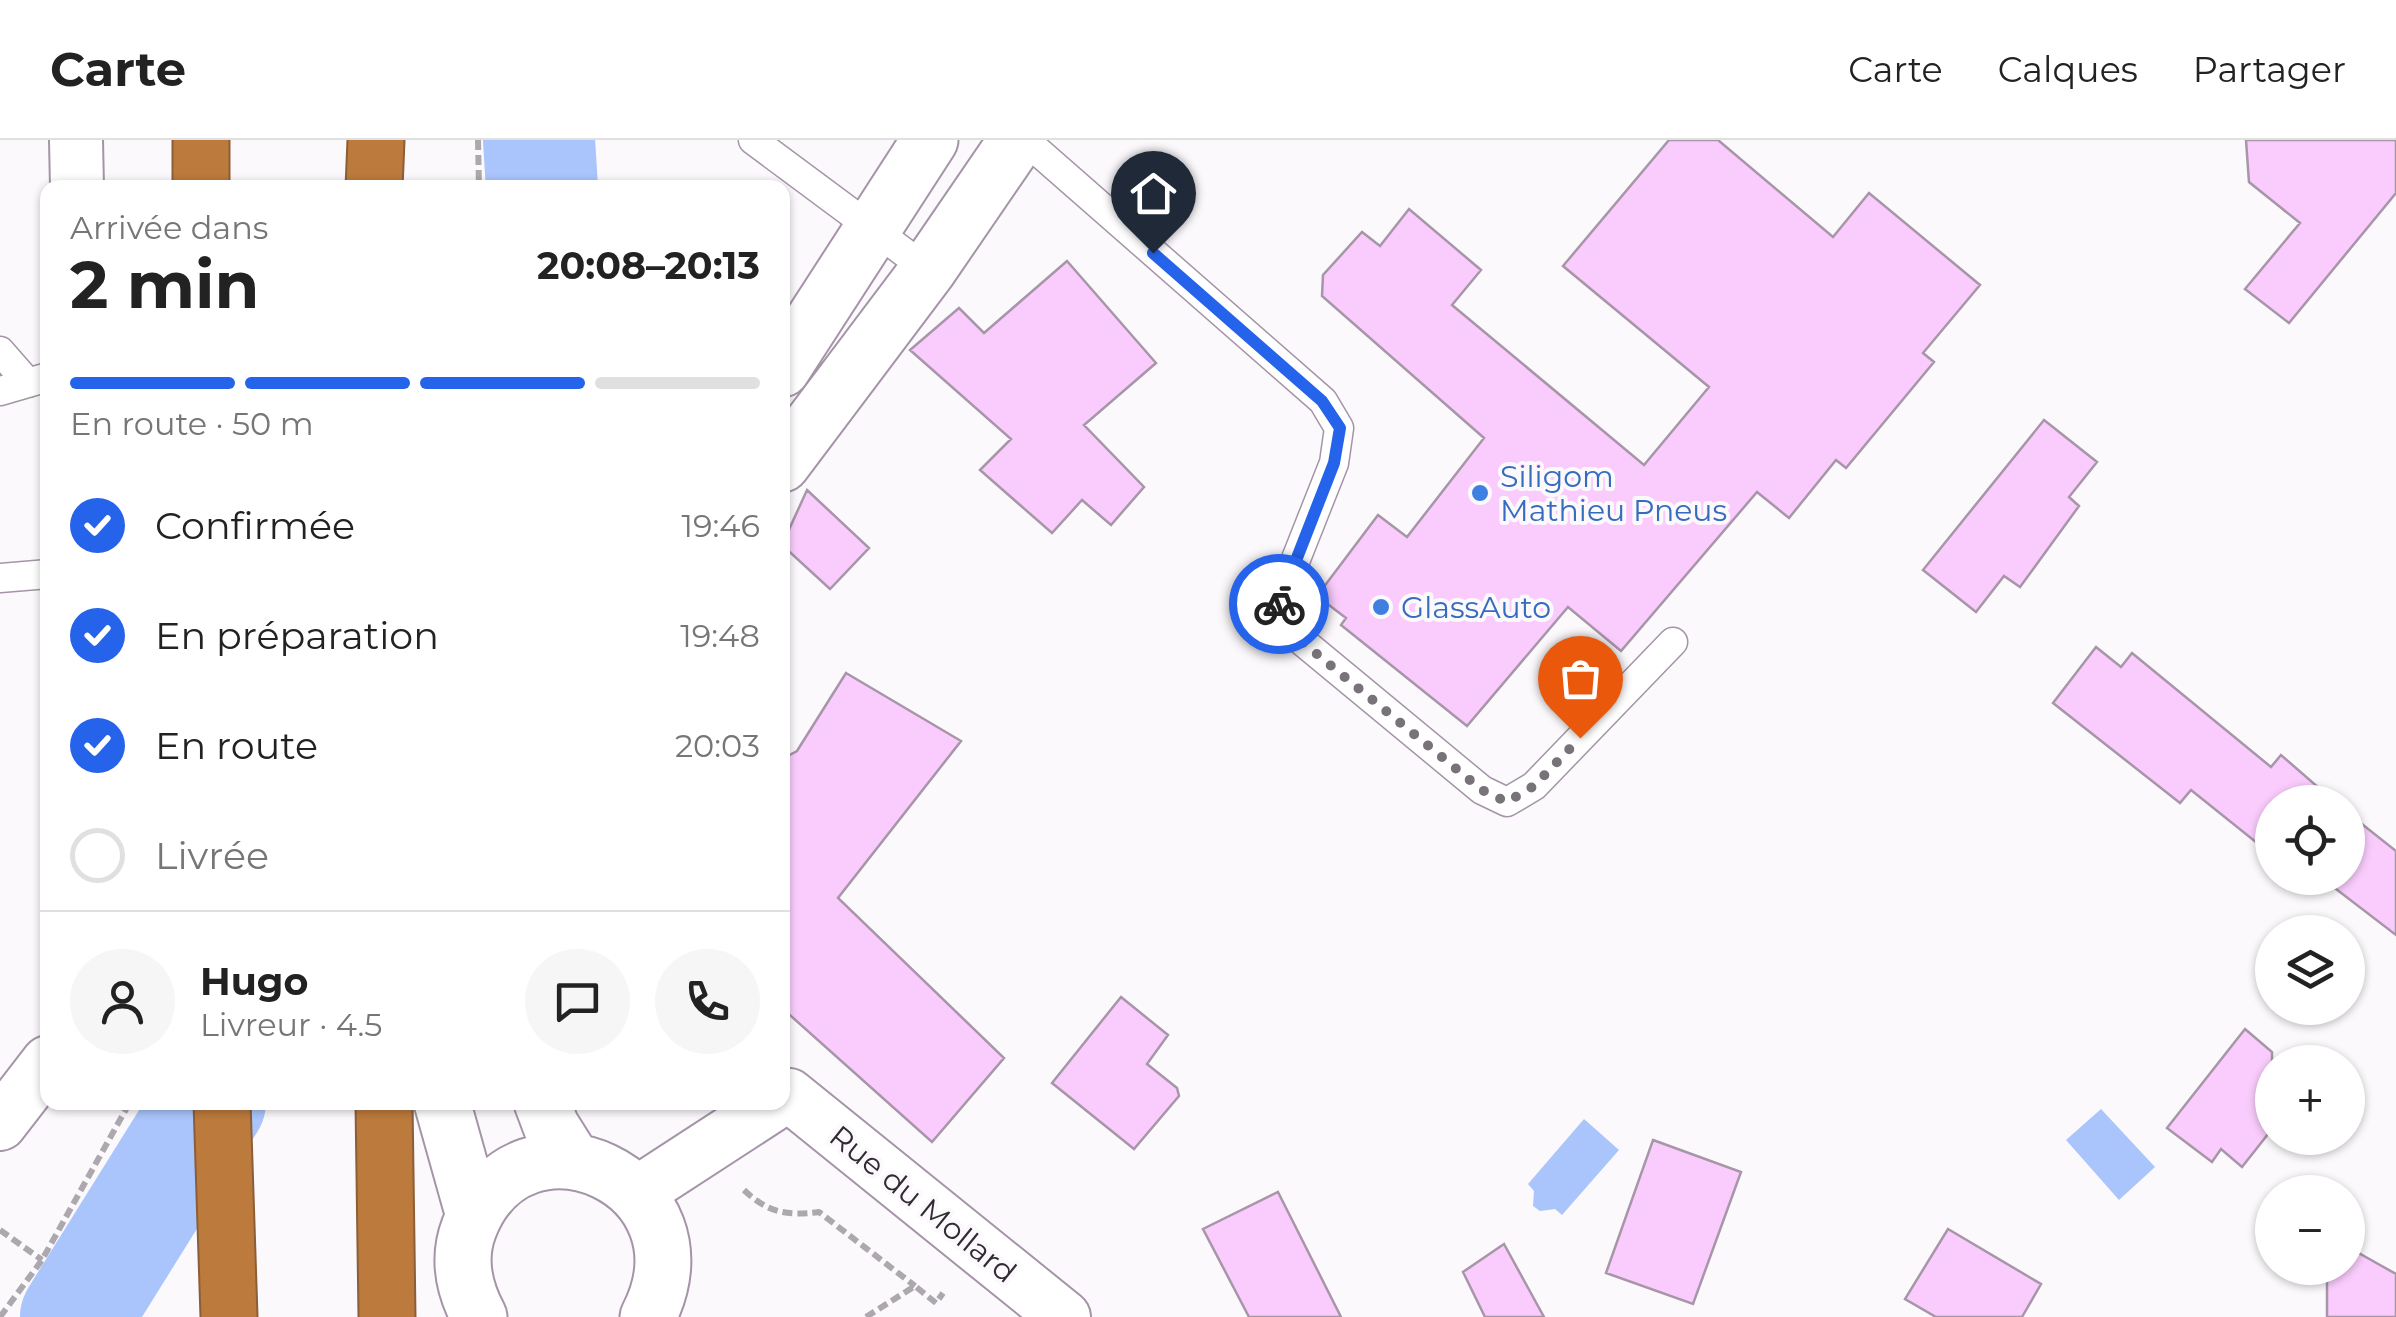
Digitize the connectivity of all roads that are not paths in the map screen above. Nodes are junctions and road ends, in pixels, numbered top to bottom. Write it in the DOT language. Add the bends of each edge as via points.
graph roads {
  1 [pos="76,140"];
  2 [pos="201,140"];
  3 [pos="376,140"];
  4 [pos="752,140"];
  5 [pos="930,140"];
  6 [pos="1017,140"];
  7 [pos="1025,140"];
  8 [pos="77,180"];
  9 [pos="201,180"];
  10 [pos="374,180"];
  11 [pos="871,227"];
  12 [pos="928,270"];
  13 [pos="0,352"];
  14 [pos="790,355"];
  15 [pos="38,380"];
  16 [pos="0,392"];
  17 [pos="790,453"];
  18 [pos="40,575"];
  19 [pos="0,578"];
  20 [pos="1673,642"];
  21 [pos="40,1072"];
  22 [pos="790,1095"];
  23 [pos="222,1110"];
  24 [pos="384,1110"];
  25 [pos="444,1110"];
  26 [pos="545,1110"];
  27 [pos="766,1110"];
  28 [pos="0,1124"];
  29 [pos="573,1160"];
  30 [pos="637,1192"];
  31 [pos="474,1216"];
  32 [pos="459,1309"];
  33 [pos="649,1316"];
  34 [pos="229,1317"];
  35 [pos="388,1317"];
  36 [pos="1064,1317"];
  1 -- 8 [label="street"];
  2 -- 9 [label="highway"];
  3 -- 10 [label="highway"];
  4 -- 11 [label="lane"];
  5 -- 11 [label="street"];
  6 -- 12 [label="street"];
  7 -- 20 [label="lane" via="1322,401 1340,428 1334,463 1273,618 1482,790 1507,802 1534,786"];
  11 -- 12 [label="lane"];
  11 -- 14 [label="street"];
  12 -- 17 [label="street"];
  13 -- 15 [label="lane"];
  15 -- 16 [label="lane"];
  18 -- 19 [label="lane"];
  21 -- 28 [label="street"];
  22 -- 36 [label="street, Rue du Mollard"];
  23 -- 34 [label="highway"];
  24 -- 35 [label="highway"];
  25 -- 31 [label="street"];
  26 -- 29 [label="street"];
  27 -- 30 [label="street, Rue du Mollard"];
  29 -- 30 [label="street" via="618,1176"];
  29 -- 31 [label="street" via="514,1173"];
  30 -- 33 [label="street" via="664,1252 662,1284"];
  31 -- 32 [label="street" via="464,1240"];
}
